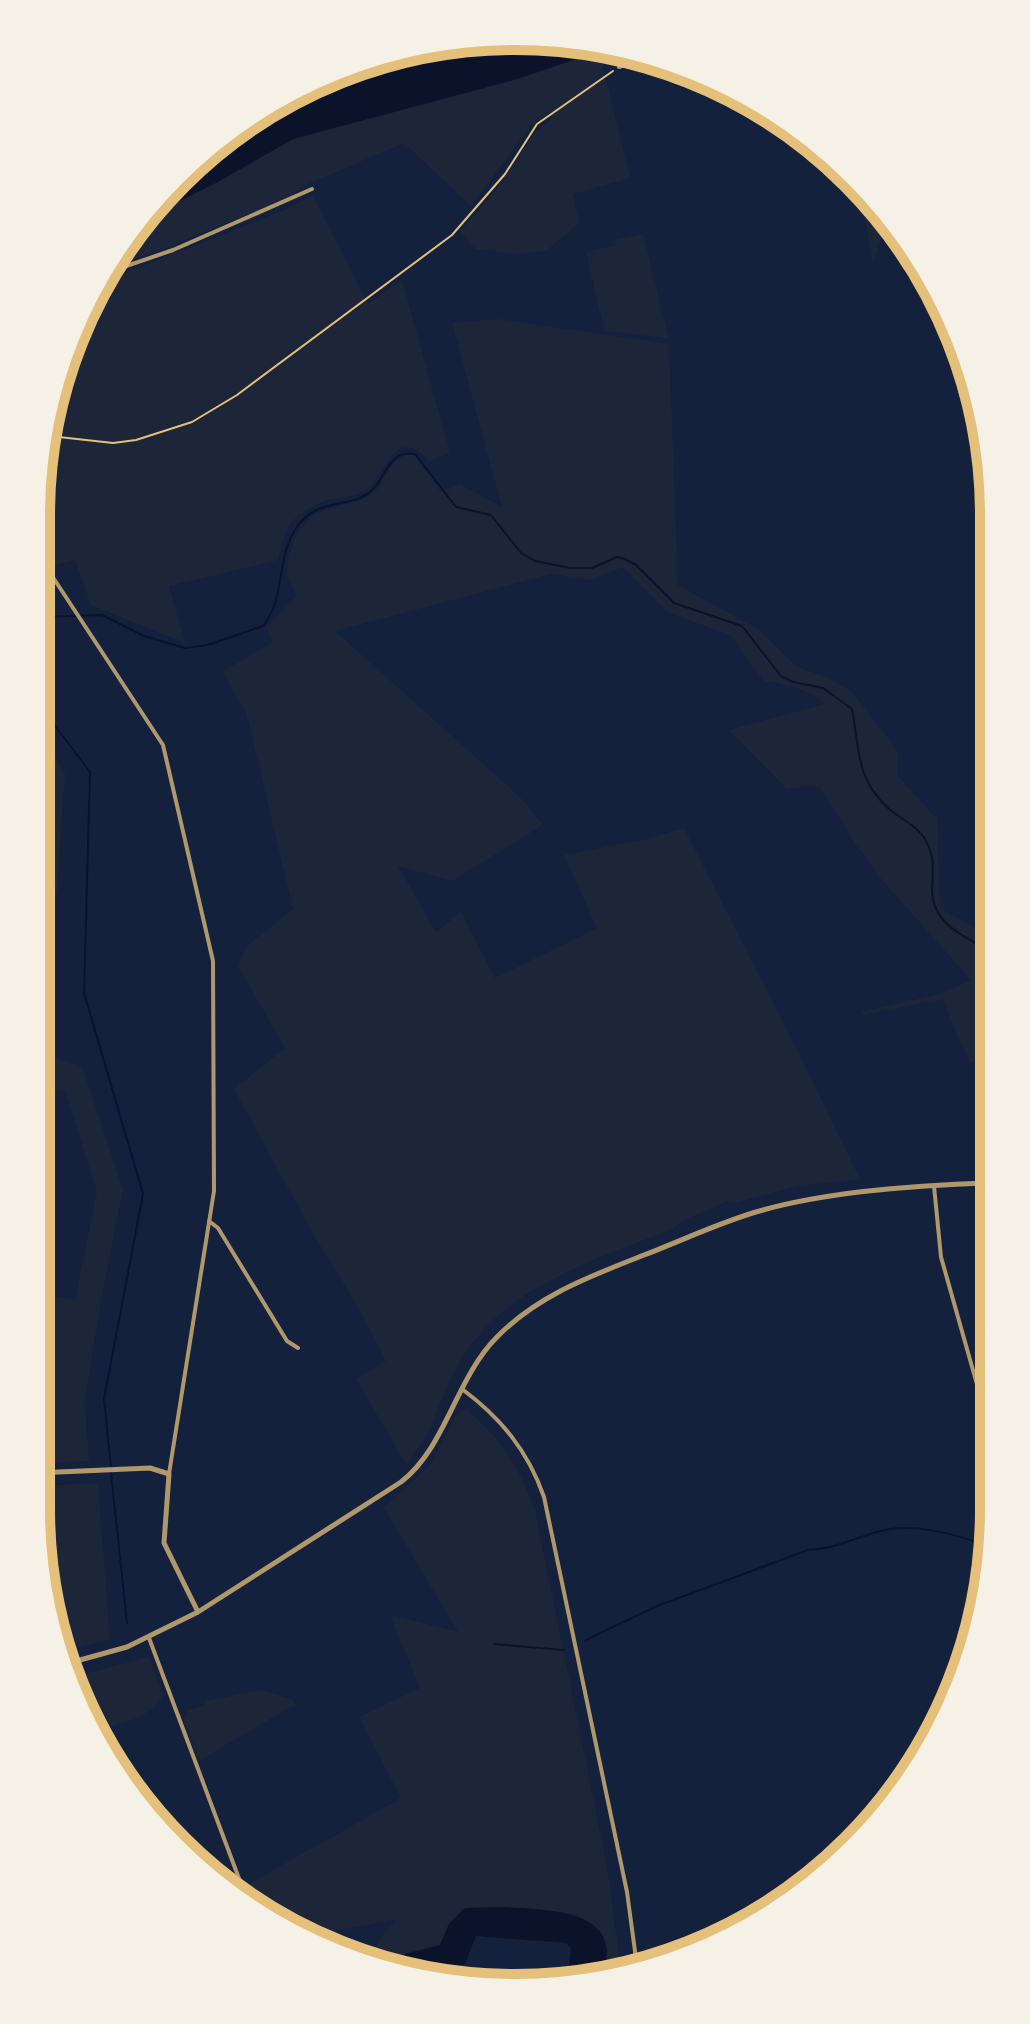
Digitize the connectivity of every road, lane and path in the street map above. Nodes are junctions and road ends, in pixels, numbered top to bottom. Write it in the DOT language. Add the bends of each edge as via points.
graph roads {
  1 [pos="627,64"];
  2 [pos="619,67"];
  3 [pos="312,189"];
  4 [pos="121,268"];
  5 [pos="57,437"];
  6 [pos="50,573"];
  7 [pos="980,1184"];
  8 [pos="934,1186"];
  9 [pos="209,1221"];
  10 [pos="298,1348"];
  11 [pos="461,1388"];
  12 [pos="980,1395"];
  13 [pos="50,1473"];
  14 [pos="169,1474"];
  15 [pos="198,1612"];
  16 [pos="149,1638"];
  17 [pos="76,1661"];
  18 [pos="241,1885"];
  19 [pos="636,1958"];
  1 -- 2 [label="street"];
  2 -- 5 [label="path" via="537,124 498,183 452,235 237,395 192,422 131,441"];
  3 -- 4 [label="street"];
  6 -- 9 [label="street" via="163,745 211,946 214,1191"];
  7 -- 8 [label="street"];
  8 -- 11 [label="street" via="767,1209 573,1284 511,1323 480,1356"];
  8 -- 12 [label="street" via="941,1257"];
  9 -- 10 [label="street" via="287,1341"];
  9 -- 14 [label="street"];
  11 -- 15 [label="street" via="415,1471"];
  11 -- 19 [label="street" via="517,1441 544,1497 627,1892"];
  13 -- 14 [label="street" via="150,1468"];
  14 -- 15 [label="street" via="164,1543"];
  15 -- 16 [label="street"];
  16 -- 17 [label="street"];
  16 -- 18 [label="street"];
}
